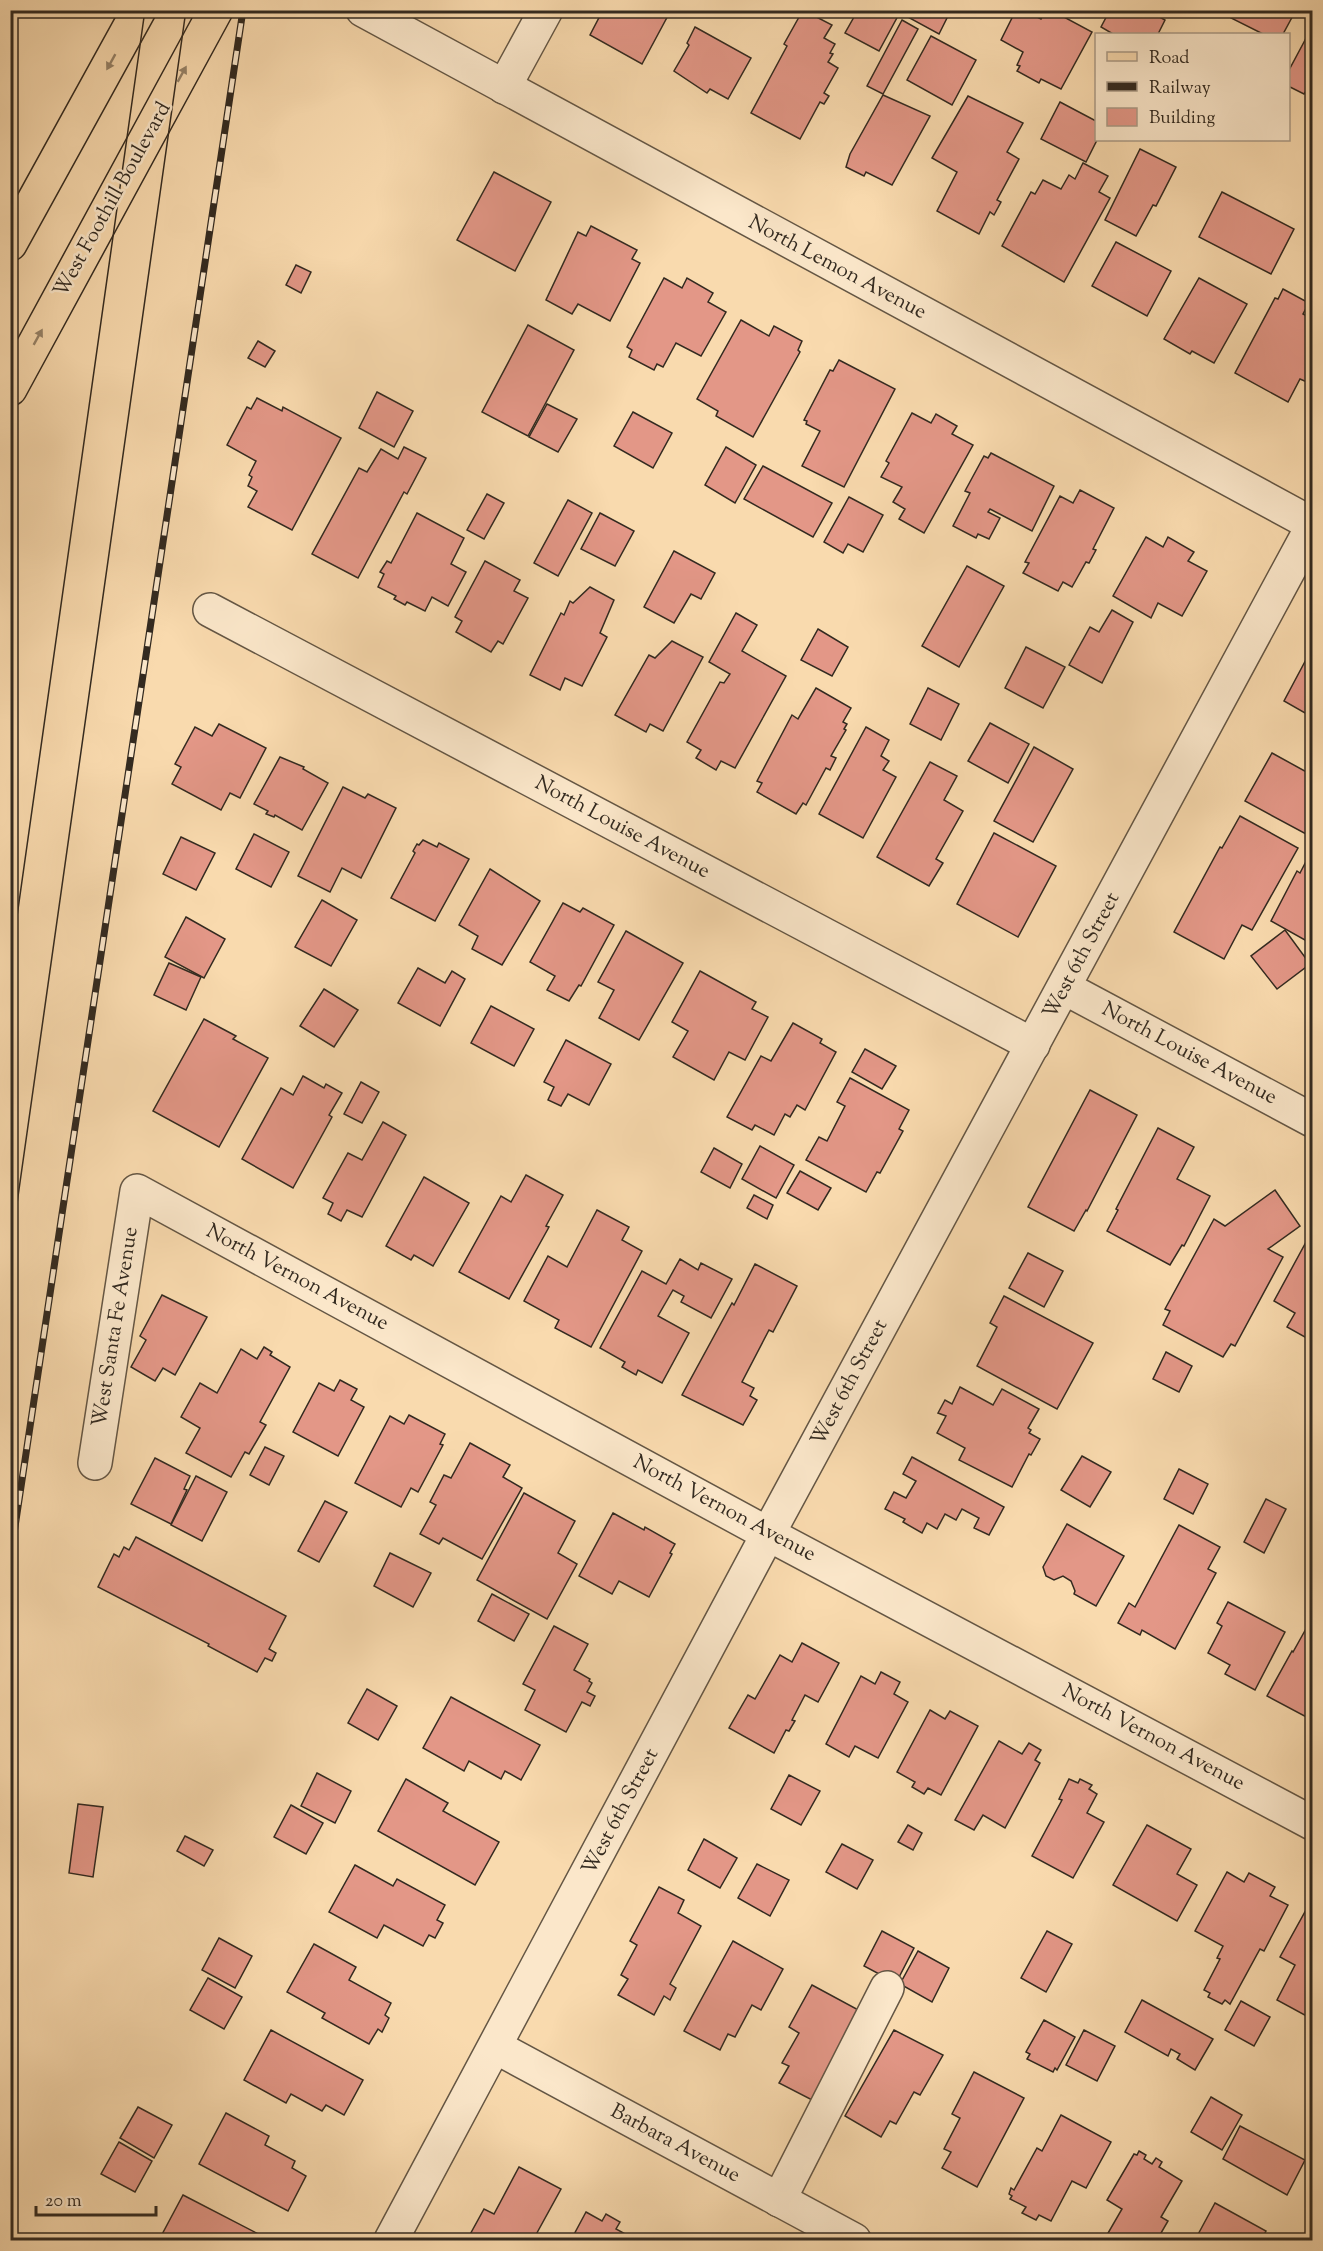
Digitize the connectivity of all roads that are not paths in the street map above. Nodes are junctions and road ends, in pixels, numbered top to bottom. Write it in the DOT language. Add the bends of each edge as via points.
graph roads {
  1 [pos="139,10"];
  2 [pos="216,10"];
  3 [pos="363,10"];
  4 [pos="546,10"];
  5 [pos="504,87"];
  6 [pos="10,244"];
  7 [pos="10,389"];
  8 [pos="1312,526"];
  9 [pos="210,610"];
  10 [pos="1065,988"];
  11 [pos="1034,1045"];
  12 [pos="1312,1120"];
  13 [pos="137,1191"];
  14 [pos="95,1463"];
  15 [pos="768,1534"];
  16 [pos="1312,1823"];
  17 [pos="887,1988"];
  18 [pos="496,2047"];
  19 [pos="779,2200"];
  20 [pos="391,2241"];
  21 [pos="854,2241"];
  1 -- 6 [label="main road, one-way"];
  7 -- 2 [label="main road, West Foothill Boulevard, one-way"];
  3 -- 5 [label="street, North Lemon Avenue"];
  4 -- 5 [label="street"];
  5 -- 8 [label="street, North Lemon Avenue"];
  8 -- 10 [label="street, West 6th Street"];
  9 -- 11 [label="street, North Louise Avenue"];
  10 -- 11 [label="street, West 6th Street"];
  10 -- 12 [label="street, North Louise Avenue"];
  11 -- 15 [label="street, West 6th Street"];
  13 -- 14 [label="street, West Santa Fe Avenue"];
  13 -- 15 [label="street, North Vernon Avenue"];
  15 -- 16 [label="street, North Vernon Avenue"];
  15 -- 18 [label="street, West 6th Street"];
  17 -- 19 [label="street"];
  18 -- 19 [label="street, Barbara Avenue"];
  18 -- 20 [label="street, West 6th Street"];
  19 -- 21 [label="street, Barbara Avenue"];
}
